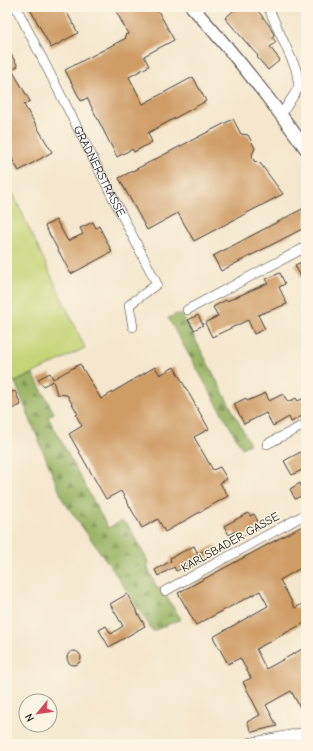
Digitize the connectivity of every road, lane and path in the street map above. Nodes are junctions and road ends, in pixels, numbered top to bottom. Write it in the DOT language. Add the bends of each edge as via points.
graph roads {
  1 [pos="16,7"];
  2 [pos="192,7"];
  3 [pos="268,7"];
  4 [pos="281,115"];
  5 [pos="306,149"];
  6 [pos="306,247"];
  7 [pos="187,310"];
  8 [pos="133,327"];
  9 [pos="306,424"];
  10 [pos="267,444"];
  11 [pos="306,514"];
  12 [pos="165,591"];
  13 [pos="306,733"];
  14 [pos="248,744"];
  1 -- 8 [label="street, GRADNERSTRASSE" via="157,284 129,306"];
  2 -- 4 [label="main road" via="224,42"];
  3 -- 4 [label="street" via="296,69 299,87"];
  4 -- 5 [label="main road"];
  6 -- 7 [label="street"];
  9 -- 10 [label="street"];
  11 -- 12 [label="street, KARLSBADER GASSE"];
  13 -- 14 [label="street"];
}
